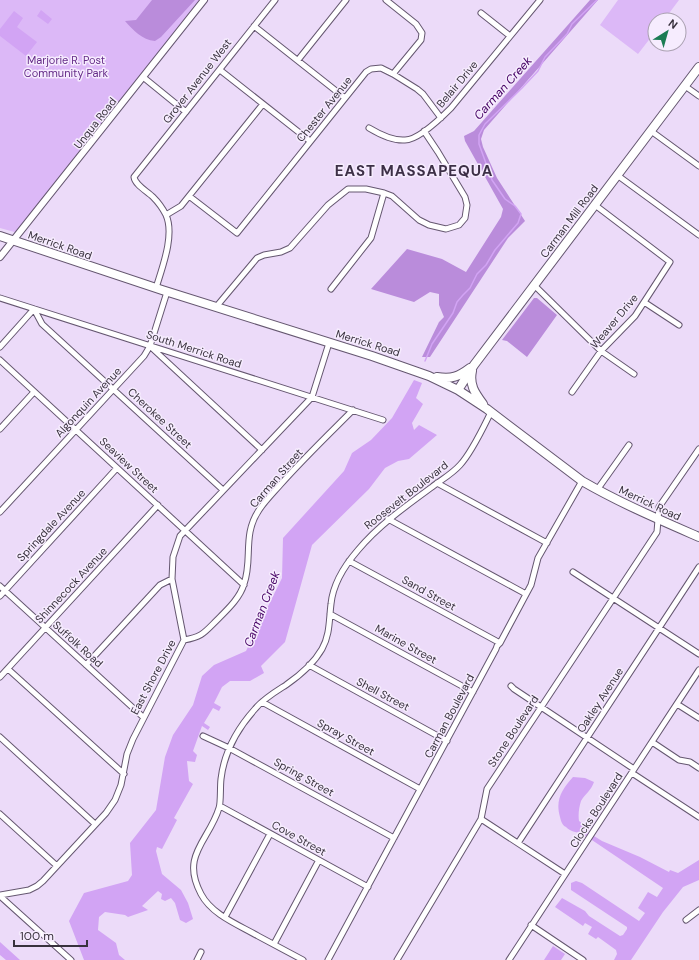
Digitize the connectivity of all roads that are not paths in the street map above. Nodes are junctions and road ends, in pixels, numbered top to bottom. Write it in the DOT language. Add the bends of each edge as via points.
graph roads {
  1 [pos="204,0"];
  2 [pos="275,0"];
  3 [pos="346,0"];
  4 [pos="386,0"];
  5 [pos="540,0"];
  6 [pos="480,13"];
  7 [pos="254,26"];
  8 [pos="510,36"];
  9 [pos="298,60"];
  10 [pos="699,67"];
  11 [pos="220,70"];
  12 [pos="393,74"];
  13 [pos="143,77"];
  14 [pos="685,86"];
  15 [pos="699,96"];
  16 [pos="345,98"];
  17 [pos="263,104"];
  18 [pos="186,112"];
  19 [pos="441,118"];
  20 [pos="370,128"];
  21 [pos="424,131"];
  22 [pos="651,131"];
  23 [pos="310,141"];
  24 [pos="699,166"];
  25 [pos="617,175"];
  26 [pos="384,193"];
  27 [pos="190,196"];
  28 [pos="595,205"];
  29 [pos="166,215"];
  30 [pos="699,235"];
  31 [pos="0,236"];
  32 [pos="14,241"];
  33 [pos="0,257"];
  34 [pos="534,285"];
  35 [pos="156,288"];
  36 [pos="331,289"];
  37 [pos="167,292"];
  38 [pos="0,298"];
  39 [pos="644,302"];
  40 [pos="216,307"];
  41 [pos="34,309"];
  42 [pos="679,325"];
  43 [pos="329,342"];
  44 [pos="150,346"];
  45 [pos="0,347"];
  46 [pos="601,351"];
  47 [pos="0,360"];
  48 [pos="474,365"];
  49 [pos="634,374"];
  50 [pos="429,376"];
  51 [pos="113,389"];
  52 [pos="458,390"];
  53 [pos="34,392"];
  54 [pos="572,392"];
  55 [pos="312,398"];
  56 [pos="353,410"];
  57 [pos="489,411"];
  58 [pos="383,420"];
  59 [pos="0,429"];
  60 [pos="76,430"];
  61 [pos="629,445"];
  62 [pos="699,449"];
  63 [pos="262,450"];
  64 [pos="117,468"];
  65 [pos="582,481"];
  66 [pos="437,483"];
  67 [pos="223,490"];
  68 [pos="597,490"];
  69 [pos="158,505"];
  70 [pos="0,512"];
  71 [pos="388,519"];
  72 [pos="658,519"];
  73 [pos="184,530"];
  74 [pos="699,538"];
  75 [pos="547,543"];
  76 [pos="349,561"];
  77 [pos="699,567"];
  78 [pos="573,572"];
  79 [pos="172,579"];
  80 [pos="244,585"];
  81 [pos="0,586"];
  82 [pos="5,590"];
  83 [pos="526,594"];
  84 [pos="0,596"];
  85 [pos="613,597"];
  86 [pos="330,614"];
  87 [pos="45,628"];
  88 [pos="659,628"];
  89 [pos="184,640"];
  90 [pos="500,643"];
  91 [pos="699,654"];
  92 [pos="86,665"];
  93 [pos="308,665"];
  94 [pos="8,669"];
  95 [pos="699,670"];
  96 [pos="0,678"];
  97 [pos="511,686"];
  98 [pos="473,692"];
  99 [pos="262,702"];
  100 [pos="677,704"];
  101 [pos="541,707"];
  102 [pos="143,717"];
  103 [pos="699,718"];
  104 [pos="203,736"];
  105 [pos="0,737"];
  106 [pos="587,738"];
  107 [pos="447,740"];
  108 [pos="652,742"];
  109 [pos="230,748"];
  110 [pos="699,768"];
  111 [pos="633,771"];
  112 [pos="124,774"];
  113 [pos="420,789"];
  114 [pos="220,806"];
  115 [pos="0,814"];
  116 [pos="699,817"];
  117 [pos="481,819"];
  118 [pos="95,824"];
  119 [pos="270,834"];
  120 [pos="394,838"];
  121 [pos="518,843"];
  122 [pos="319,860"];
  123 [pos="57,866"];
  124 [pos="565,874"];
  125 [pos="368,887"];
  126 [pos="0,890"];
  127 [pos="2,896"];
  128 [pos="699,910"];
  129 [pos="225,917"];
  130 [pos="686,920"];
  131 [pos="531,925"];
  132 [pos="274,944"];
  133 [pos="71,960"];
  134 [pos="197,960"];
  135 [pos="204,960"];
  136 [pos="303,960"];
  137 [pos="328,960"];
  138 [pos="397,960"];
  139 [pos="509,960"];
  140 [pos="583,960"];
  1 -- 13 [label="street, Unqua Road"];
  2 -- 7 [label="street, Grover Avenue West"];
  3 -- 9 [label="street"];
  4 -- 12 [label="street" via="420,27 422,33 421,40"];
  5 -- 8 [label="street, Belair Drive"];
  6 -- 8 [label="street"];
  7 -- 9 [label="street"];
  7 -- 11 [label="street, Grover Avenue West"];
  8 -- 19 [label="street, Belair Drive"];
  9 -- 16 [label="street"];
  10 -- 14 [label="main road, Carman Mill Road"];
  11 -- 17 [label="street"];
  11 -- 18 [label="street, Grover Avenue West"];
  12 -- 16 [label="street, Chester Avenue" via="381,68 371,68"];
  12 -- 19 [label="street, Chester Avenue" via="421,91"];
  13 -- 18 [label="street"];
  13 -- 32 [label="street, Unqua Road"];
  14 -- 15 [label="street"];
  14 -- 22 [label="main road, Carman Mill Road"];
  16 -- 23 [label="street, Chester Avenue"];
  17 -- 23 [label="street"];
  17 -- 27 [label="street"];
  18 -- 29 [label="street, Grover Avenue West" via="135,175 135,180 154,197"];
  19 -- 21 [label="street, Belair Drive"];
  20 -- 21 [label="street, Belair Drive" via="399,140 407,140"];
  21 -- 26 [label="street" via="465,197 465,218 459,225 446,229 429,225 419,220 392,196"];
  22 -- 24 [label="street"];
  22 -- 25 [label="main road, Carman Mill Road"];
  23 -- 27 [label="street, Chester Avenue" via="237,233"];
  25 -- 28 [label="main road, Carman Mill Road"];
  25 -- 30 [label="street"];
  26 -- 36 [label="street" via="371,238"];
  26 -- 40 [label="street" via="366,189 348,190 328,205 290,248 257,258"];
  27 -- 29 [label="street" via="177,210"];
  28 -- 34 [label="main road, Carman Mill Road"];
  28 -- 39 [label="street, Weaver Drive" via="670,262"];
  29 -- 35 [label="street" via="168,246"];
  31 -- 32 [label="main road, Merrick Road"];
  32 -- 33 [label="street, Unqua Road"];
  32 -- 35 [label="main road, Merrick Road"];
  34 -- 46 [label="street"];
  34 -- 48 [label="main road, Carman Mill Road"];
  35 -- 37 [label="main road, Merrick Road"];
  37 -- 40 [label="main road, Merrick Road"];
  37 -- 44 [label="street, Algonquin Avenue"];
  38 -- 41 [label="street, South Merrick Road"];
  39 -- 42 [label="street"];
  39 -- 46 [label="street, Weaver Drive" via="635,316"];
  40 -- 43 [label="main road, Merrick Road"];
  41 -- 44 [label="street, South Merrick Road"];
  41 -- 45 [label="street"];
  41 -- 51 [label="street, Cherokee Street" via="42,324"];
  43 -- 50 [label="main road, Merrick Road"];
  43 -- 55 [label="street, East Shore Drive"];
  44 -- 51 [label="street, Algonquin Avenue"];
  44 -- 55 [label="street, South Merrick Road"];
  44 -- 63 [label="street"];
  46 -- 49 [label="street"];
  46 -- 54 [label="street, Weaver Drive"];
  47 -- 53 [label="street, Seaview Street"];
  48 -- 50 [label="main road" via="453,378"];
  48 -- 52 [label="main road, Carman Mill Road"];
  48 -- 57 [label="main road" via="471,384"];
  50 -- 52 [label="main road, Merrick Road"];
  51 -- 60 [label="street, Algonquin Avenue"];
  51 -- 67 [label="street, Cherokee Street"];
  52 -- 57 [label="main road, Merrick Road"];
  53 -- 59 [label="street"];
  53 -- 60 [label="street, Seaview Street"];
  55 -- 56 [label="street, South Merrick Road"];
  55 -- 63 [label="street, East Shore Drive"];
  56 -- 58 [label="street, South Merrick Road"];
  56 -- 80 [label="street, Carman Street" via="295,468 258,511 249,535 248,566"];
  57 -- 65 [label="main road, Merrick Road"];
  57 -- 66 [label="street, Roosevelt Boulevard" via="461,464"];
  60 -- 64 [label="street, Seaview Street"];
  60 -- 70 [label="street, Algonquin Avenue"];
  61 -- 68 [label="street"];
  62 -- 72 [label="street, Stone Boulevard" via="659,507"];
  63 -- 67 [label="street, East Shore Drive"];
  64 -- 69 [label="street, Seaview Street"];
  64 -- 82 [label="street, Springdale Avenue"];
  65 -- 68 [label="main road, Merrick Road"];
  65 -- 75 [label="street, Carman Boulevard"];
  66 -- 71 [label="street, Roosevelt Boulevard"];
  66 -- 75 [label="street"];
  67 -- 73 [label="street, East Shore Drive"];
  68 -- 72 [label="main road, Merrick Road"];
  69 -- 73 [label="street, Seaview Street"];
  69 -- 87 [label="street, Shinnecock Avenue"];
  71 -- 76 [label="street, Roosevelt Boulevard"];
  71 -- 83 [label="street"];
  72 -- 74 [label="main road, Merrick Road"];
  72 -- 85 [label="street, Stone Boulevard" via="657,532"];
  73 -- 79 [label="street, East Shore Drive" via="173,557"];
  73 -- 80 [label="street, Seaview Street"];
  75 -- 83 [label="street, Carman Boulevard" via="538,558"];
  76 -- 86 [label="street, Roosevelt Boulevard" via="333,593"];
  76 -- 90 [label="street, Sand Street"];
  77 -- 88 [label="street, Oakley Avenue"];
  78 -- 85 [label="street"];
  79 -- 89 [label="street, East Shore Drive"];
  79 -- 92 [label="street" via="160,585"];
  80 -- 89 [label="street, Carman Street" via="227,610 202,635"];
  81 -- 82 [label="street, Suffolk Road"];
  82 -- 84 [label="street, Springdale Avenue"];
  82 -- 87 [label="street, Suffolk Road"];
  83 -- 90 [label="street, Carman Boulevard"];
  85 -- 88 [label="street"];
  85 -- 101 [label="street, Stone Boulevard"];
  86 -- 93 [label="street, Roosevelt Boulevard" via="326,639 321,650"];
  86 -- 98 [label="street, Marine Street"];
  87 -- 92 [label="street, Suffolk Road"];
  87 -- 94 [label="street, Shinnecock Avenue"];
  88 -- 91 [label="street"];
  88 -- 106 [label="street, Oakley Avenue"];
  89 -- 102 [label="street, East Shore Drive"];
  90 -- 98 [label="street, Carman Boulevard"];
  92 -- 102 [label="street, Suffolk Road"];
  93 -- 99 [label="street, Roosevelt Boulevard" via="288,684"];
  93 -- 107 [label="street, Shell Street"];
  94 -- 96 [label="street, Shinnecock Avenue"];
  94 -- 112 [label="street"];
  95 -- 100 [label="street, Clocks Boulevard"];
  97 -- 101 [label="street"];
  98 -- 107 [label="street, Carman Boulevard"];
  99 -- 109 [label="street, Roosevelt Boulevard" via="242,725"];
  99 -- 113 [label="street, Spray Street"];
  100 -- 103 [label="street"];
  100 -- 108 [label="street, Clocks Boulevard"];
  101 -- 106 [label="street"];
  101 -- 117 [label="street, Stone Boulevard" via="487,789"];
  102 -- 112 [label="street, East Shore Drive" via="129,749"];
  104 -- 109 [label="street, Spring Street"];
  105 -- 118 [label="street"];
  106 -- 111 [label="street"];
  106 -- 121 [label="street, Oakley Avenue"];
  107 -- 113 [label="street, Carman Boulevard"];
  108 -- 110 [label="street" via="675,758 690,762"];
  108 -- 111 [label="street, Clocks Boulevard"];
  109 -- 114 [label="street, Roosevelt Boulevard" via="221,777"];
  109 -- 120 [label="street, Spring Street"];
  111 -- 116 [label="street"];
  111 -- 124 [label="street, Clocks Boulevard"];
  112 -- 118 [label="street, East Shore Drive" via="115,800"];
  113 -- 120 [label="street, Carman Boulevard"];
  114 -- 119 [label="street, Cove Street"];
  114 -- 129 [label="street, Roosevelt Boulevard" via="209,831 197,849 193,866 195,882 201,895 212,908"];
  115 -- 123 [label="street"];
  117 -- 121 [label="street"];
  117 -- 138 [label="street, Stone Boulevard"];
  118 -- 123 [label="street, East Shore Drive"];
  119 -- 122 [label="street, Cove Street"];
  119 -- 129 [label="street"];
  120 -- 125 [label="street, Carman Boulevard"];
  121 -- 124 [label="street"];
  122 -- 125 [label="street, Cove Street"];
  122 -- 132 [label="street"];
  123 -- 127 [label="street, East Shore Drive" via="37,886"];
  124 -- 131 [label="street, Clocks Boulevard"];
  125 -- 137 [label="street, Carman Boulevard"];
  126 -- 127 [label="street"];
  127 -- 133 [label="street"];
  128 -- 130 [label="street"];
  129 -- 132 [label="street, Roosevelt Boulevard"];
  131 -- 139 [label="street, Clocks Boulevard"];
  131 -- 140 [label="street"];
  132 -- 136 [label="street, Roosevelt Boulevard"];
  134 -- 135 [label="street" via="201,952"];
}
